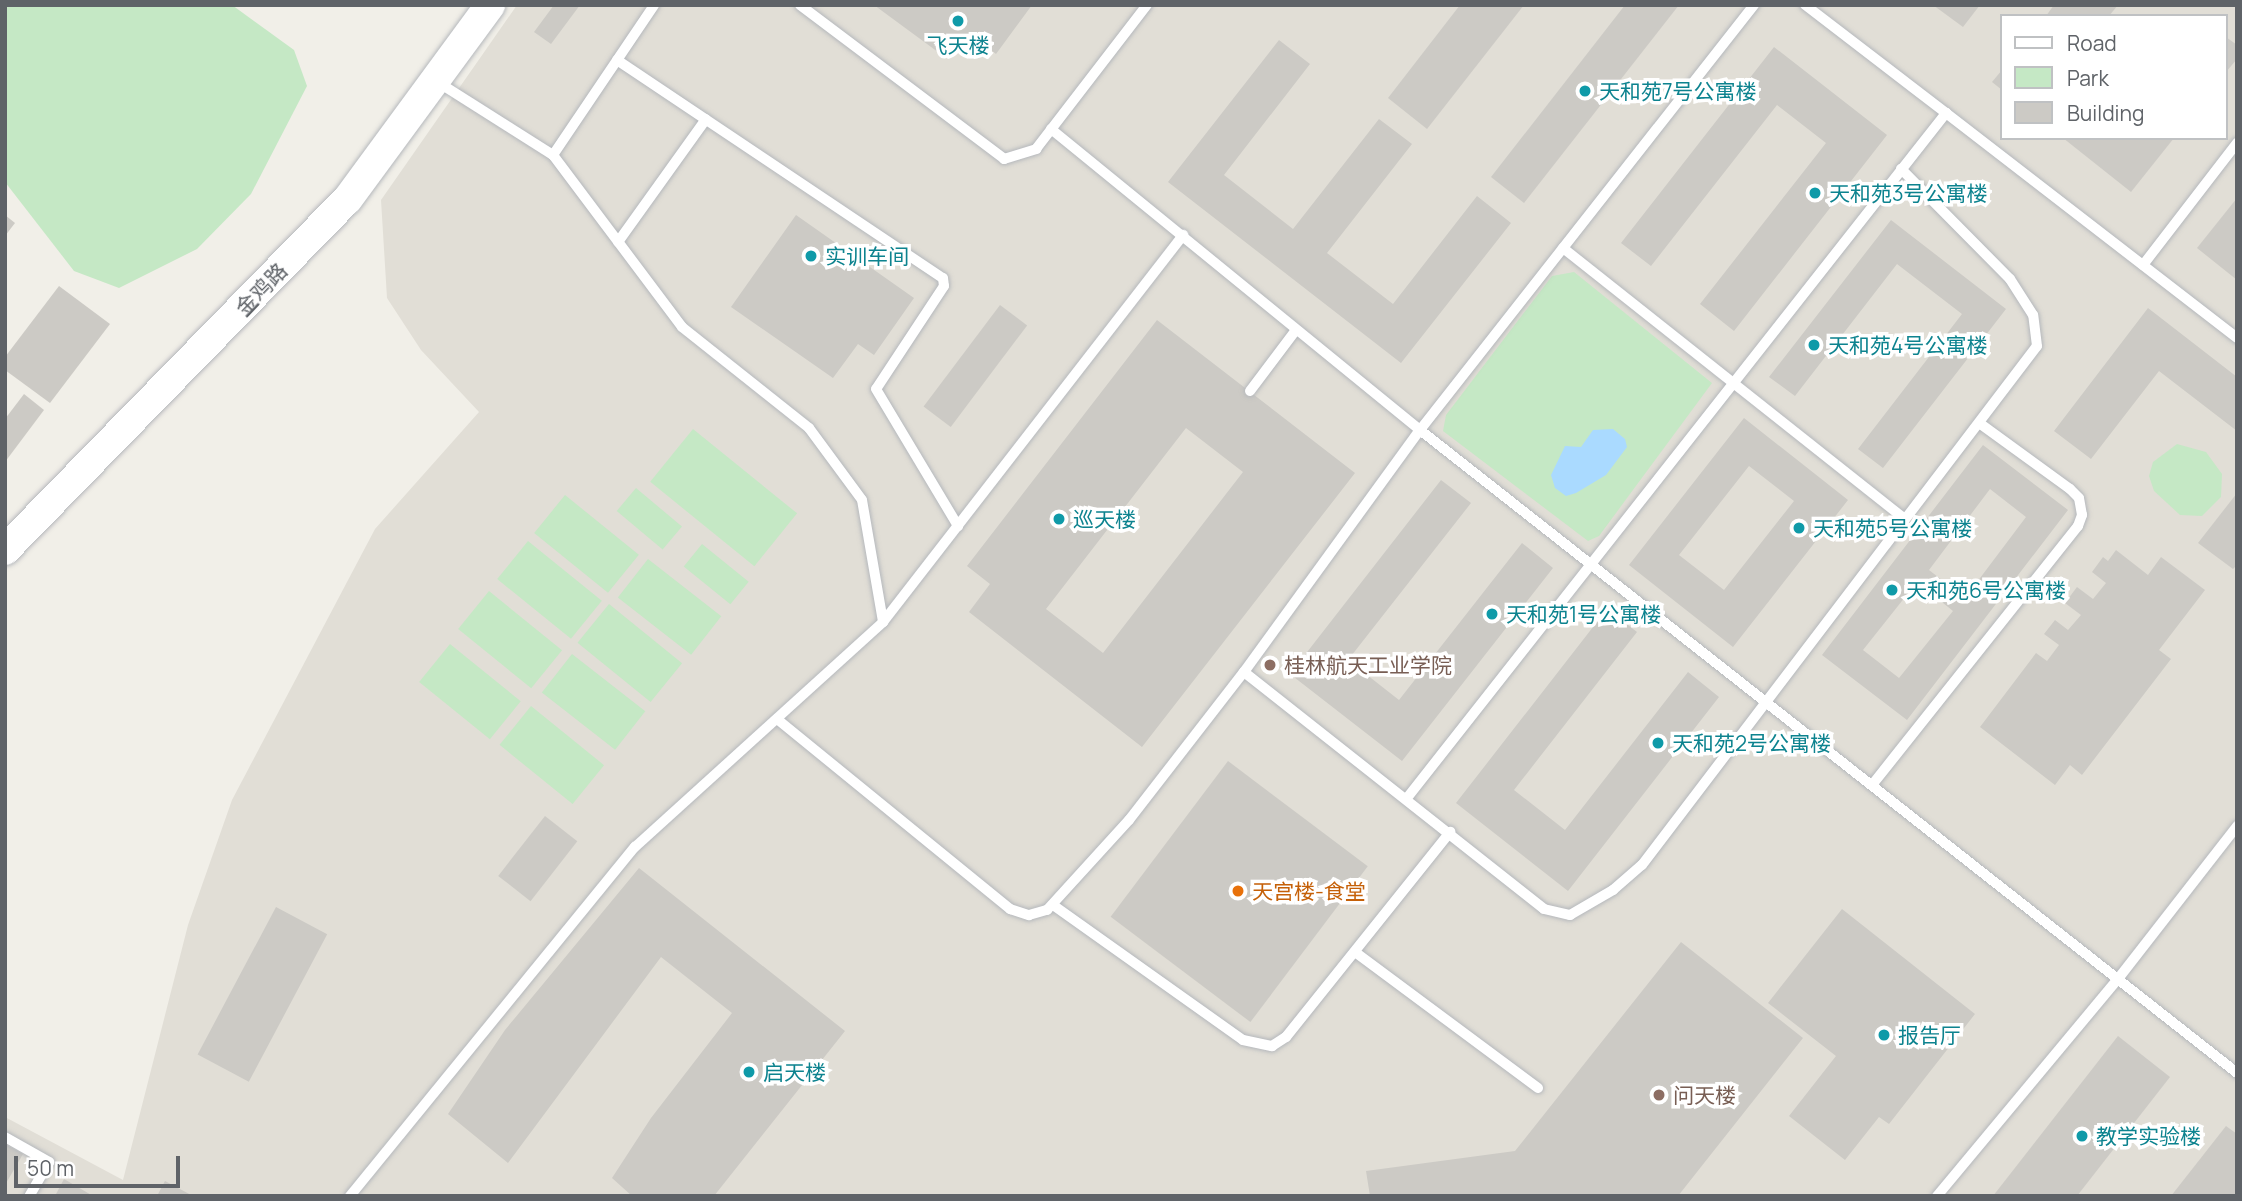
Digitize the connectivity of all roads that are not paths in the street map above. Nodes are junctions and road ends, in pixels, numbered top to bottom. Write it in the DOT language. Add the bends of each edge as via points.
graph roads {
  1 [pos="490,5"];
  2 [pos="654,5"];
  3 [pos="800,5"];
  4 [pos="1147,5"];
  5 [pos="1754,5"];
  6 [pos="1805,5"];
  7 [pos="617,60"];
  8 [pos="436,81"];
  9 [pos="1946,113"];
  10 [pos="706,120"];
  11 [pos="1051,129"];
  12 [pos="2237,143"];
  13 [pos="553,155"];
  14 [pos="1901,169"];
  15 [pos="1183,235"];
  16 [pos="618,242"];
  17 [pos="1563,248"];
  18 [pos="2143,265"];
  19 [pos="1296,330"];
  20 [pos="2237,338"];
  21 [pos="1735,382"];
  22 [pos="1250,391"];
  23 [pos="1979,423"];
  24 [pos="1420,430"];
  25 [pos="1904,518"];
  26 [pos="958,526"];
  27 [pos="5,550"];
  28 [pos="1592,563"];
  29 [pos="883,622"];
  30 [pos="1244,672"];
  31 [pos="1769,702"];
  32 [pos="776,719"];
  33 [pos="1872,785"];
  34 [pos="1407,798"];
  35 [pos="2237,826"];
  36 [pos="1450,832"];
  37 [pos="1053,905"];
  38 [pos="1355,952"];
  39 [pos="2118,979"];
  40 [pos="2237,1073"];
  41 [pos="1538,1088"];
  42 [pos="5,1137"];
  43 [pos="29,1196"];
  44 [pos="350,1196"];
  45 [pos="1937,1196"];
  1 -- 8 [label="main road, 金鸡路"];
  2 -- 7 [label="lane"];
  3 -- 11 [label="lane" via="1004,159 1036,149"];
  4 -- 11 [label="lane"];
  5 -- 17 [label="lane"];
  6 -- 9 [label="lane"];
  7 -- 10 [label="lane"];
  7 -- 13 [label="lane"];
  8 -- 13 [label="lane"];
  8 -- 27 [label="main road, 金鸡路" via="347,200"];
  9 -- 14 [label="lane"];
  9 -- 18 [label="lane"];
  10 -- 16 [label="lane"];
  10 -- 26 [label="lane" via="943,278 944,286 876,389"];
  11 -- 15 [label="lane"];
  12 -- 18 [label="lane"];
  13 -- 16 [label="lane"];
  14 -- 21 [label="lane"];
  14 -- 23 [label="lane" via="2010,279 2037,328 2037,346"];
  15 -- 19 [label="lane"];
  15 -- 26 [label="lane"];
  16 -- 29 [label="lane" via="682,327 799,418 853,484 866,517"];
  17 -- 21 [label="lane"];
  17 -- 24 [label="lane"];
  18 -- 20 [label="lane"];
  19 -- 22 [label="lane"];
  19 -- 24 [label="lane"];
  21 -- 25 [label="lane"];
  21 -- 28 [label="lane"];
  23 -- 25 [label="lane"];
  23 -- 33 [label="lane" via="2070,489 2079,498 2082,515 2078,526"];
  24 -- 28 [label="lane"];
  24 -- 30 [label="lane"];
  25 -- 31 [label="lane"];
  26 -- 29 [label="lane"];
  28 -- 31 [label="lane"];
  28 -- 34 [label="lane"];
  29 -- 32 [label="lane"];
  30 -- 34 [label="lane"];
  30 -- 37 [label="lane" via="1129,820"];
  31 -- 33 [label="lane"];
  31 -- 36 [label="lane" via="1642,865 1613,890 1570,915 1544,909"];
  32 -- 37 [label="lane" via="1010,909 1029,915"];
  32 -- 44 [label="lane" via="635,847"];
  33 -- 39 [label="lane"];
  34 -- 36 [label="lane"];
  35 -- 39 [label="lane"];
  36 -- 38 [label="lane"];
  37 -- 38 [label="lane" via="1243,1040 1265,1047 1286,1037"];
  38 -- 41 [label="lane"];
  39 -- 40 [label="lane"];
  39 -- 45 [label="lane"];
  42 -- 43 [label="lane" via="49,1163"];
}
